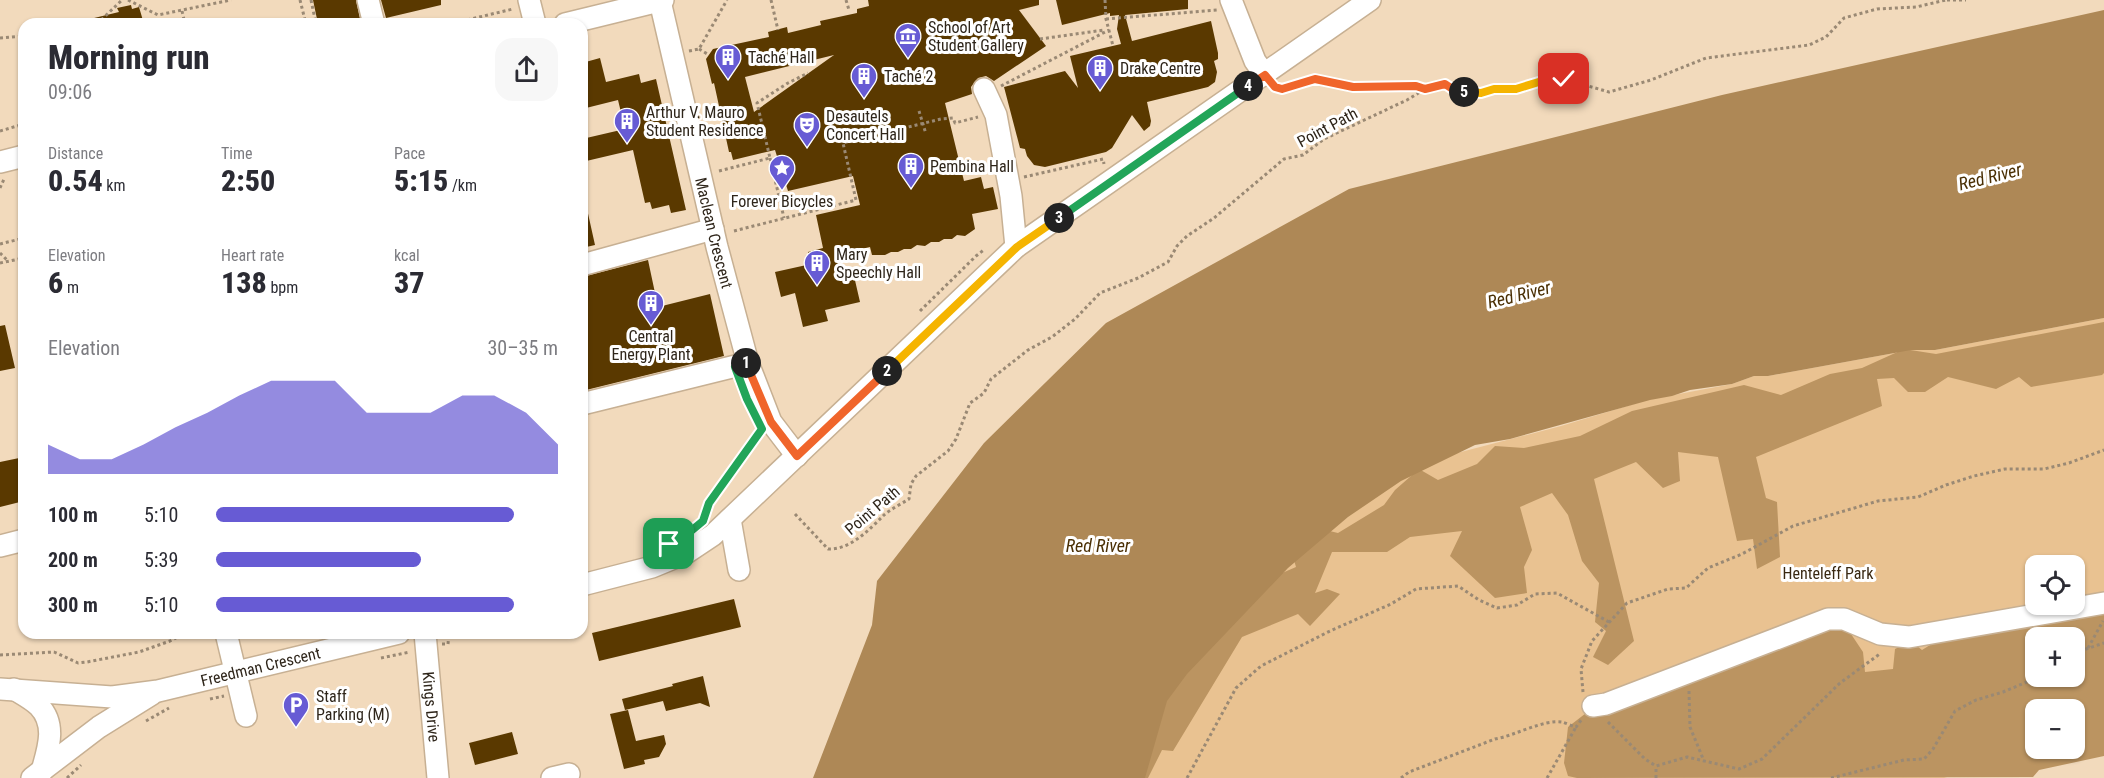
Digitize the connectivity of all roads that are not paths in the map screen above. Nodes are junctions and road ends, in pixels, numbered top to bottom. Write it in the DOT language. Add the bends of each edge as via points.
graph roads {
  1 [pos="368,0"];
  2 [pos="661,0"];
  3 [pos="1370,0"];
  4 [pos="1232,4"];
  5 [pos="372,18"];
  6 [pos="588,18"];
  7 [pos="1265,75"];
  8 [pos="991,88"];
  9 [pos="18,160"];
  10 [pos="2,169"];
  11 [pos="713,229"];
  12 [pos="1017,247"];
  13 [pos="588,263"];
  14 [pos="748,363"];
  15 [pos="593,405"];
  16 [pos="797,456"];
  17 [pos="730,519"];
  18 [pos="18,542"];
  19 [pos="0,546"];
  20 [pos="739,570"];
  21 [pos="588,583"];
  22 [pos="2104,603"];
  23 [pos="227,639"];
  24 [pos="373,639"];
  25 [pos="425,639"];
  26 [pos="235,671"];
  27 [pos="7,688"];
  28 [pos="158,691"];
  29 [pos="1593,706"];
  30 [pos="246,716"];
  31 [pos="37,774"];
  32 [pos="438,778"];
  1 -- 5 [label="street"];
  2 -- 6 [label="street"];
  2 -- 11 [label="street, Maclean Crescent"];
  3 -- 7 [label="street"];
  4 -- 7 [label="street" via="1255,61"];
  7 -- 12 [label="street"];
  8 -- 12 [label="street"];
  9 -- 10 [label="street"];
  11 -- 13 [label="street"];
  11 -- 14 [label="street, Maclean Crescent"];
  12 -- 16 [label="street"];
  14 -- 15 [label="street" via="687,385"];
  14 -- 16 [label="street, Maclean Crescent" via="771,422"];
  16 -- 17 [label="street"];
  17 -- 20 [label="street"];
  17 -- 21 [label="street" via="686,553 652,567"];
  18 -- 19 [label="street"];
  22 -- 29 [label="street" via="1909,637 1880,634 1844,619 1828,619"];
  23 -- 26 [label="street"];
  24 -- 26 [label="street, Freedman Crescent"];
  25 -- 32 [label="street, Kings Drive" via="425,713"];
  26 -- 28 [label="street, Freedman Crescent"];
  26 -- 30 [label="street"];
  27 -- 28 [label="street, Freedman Crescent" via="112,697"];
  27 -- 31 [label="street" via="39,706 50,725 50,741"];
  28 -- 31 [label="street, Freedman Crescent" via="99,727"];
}
